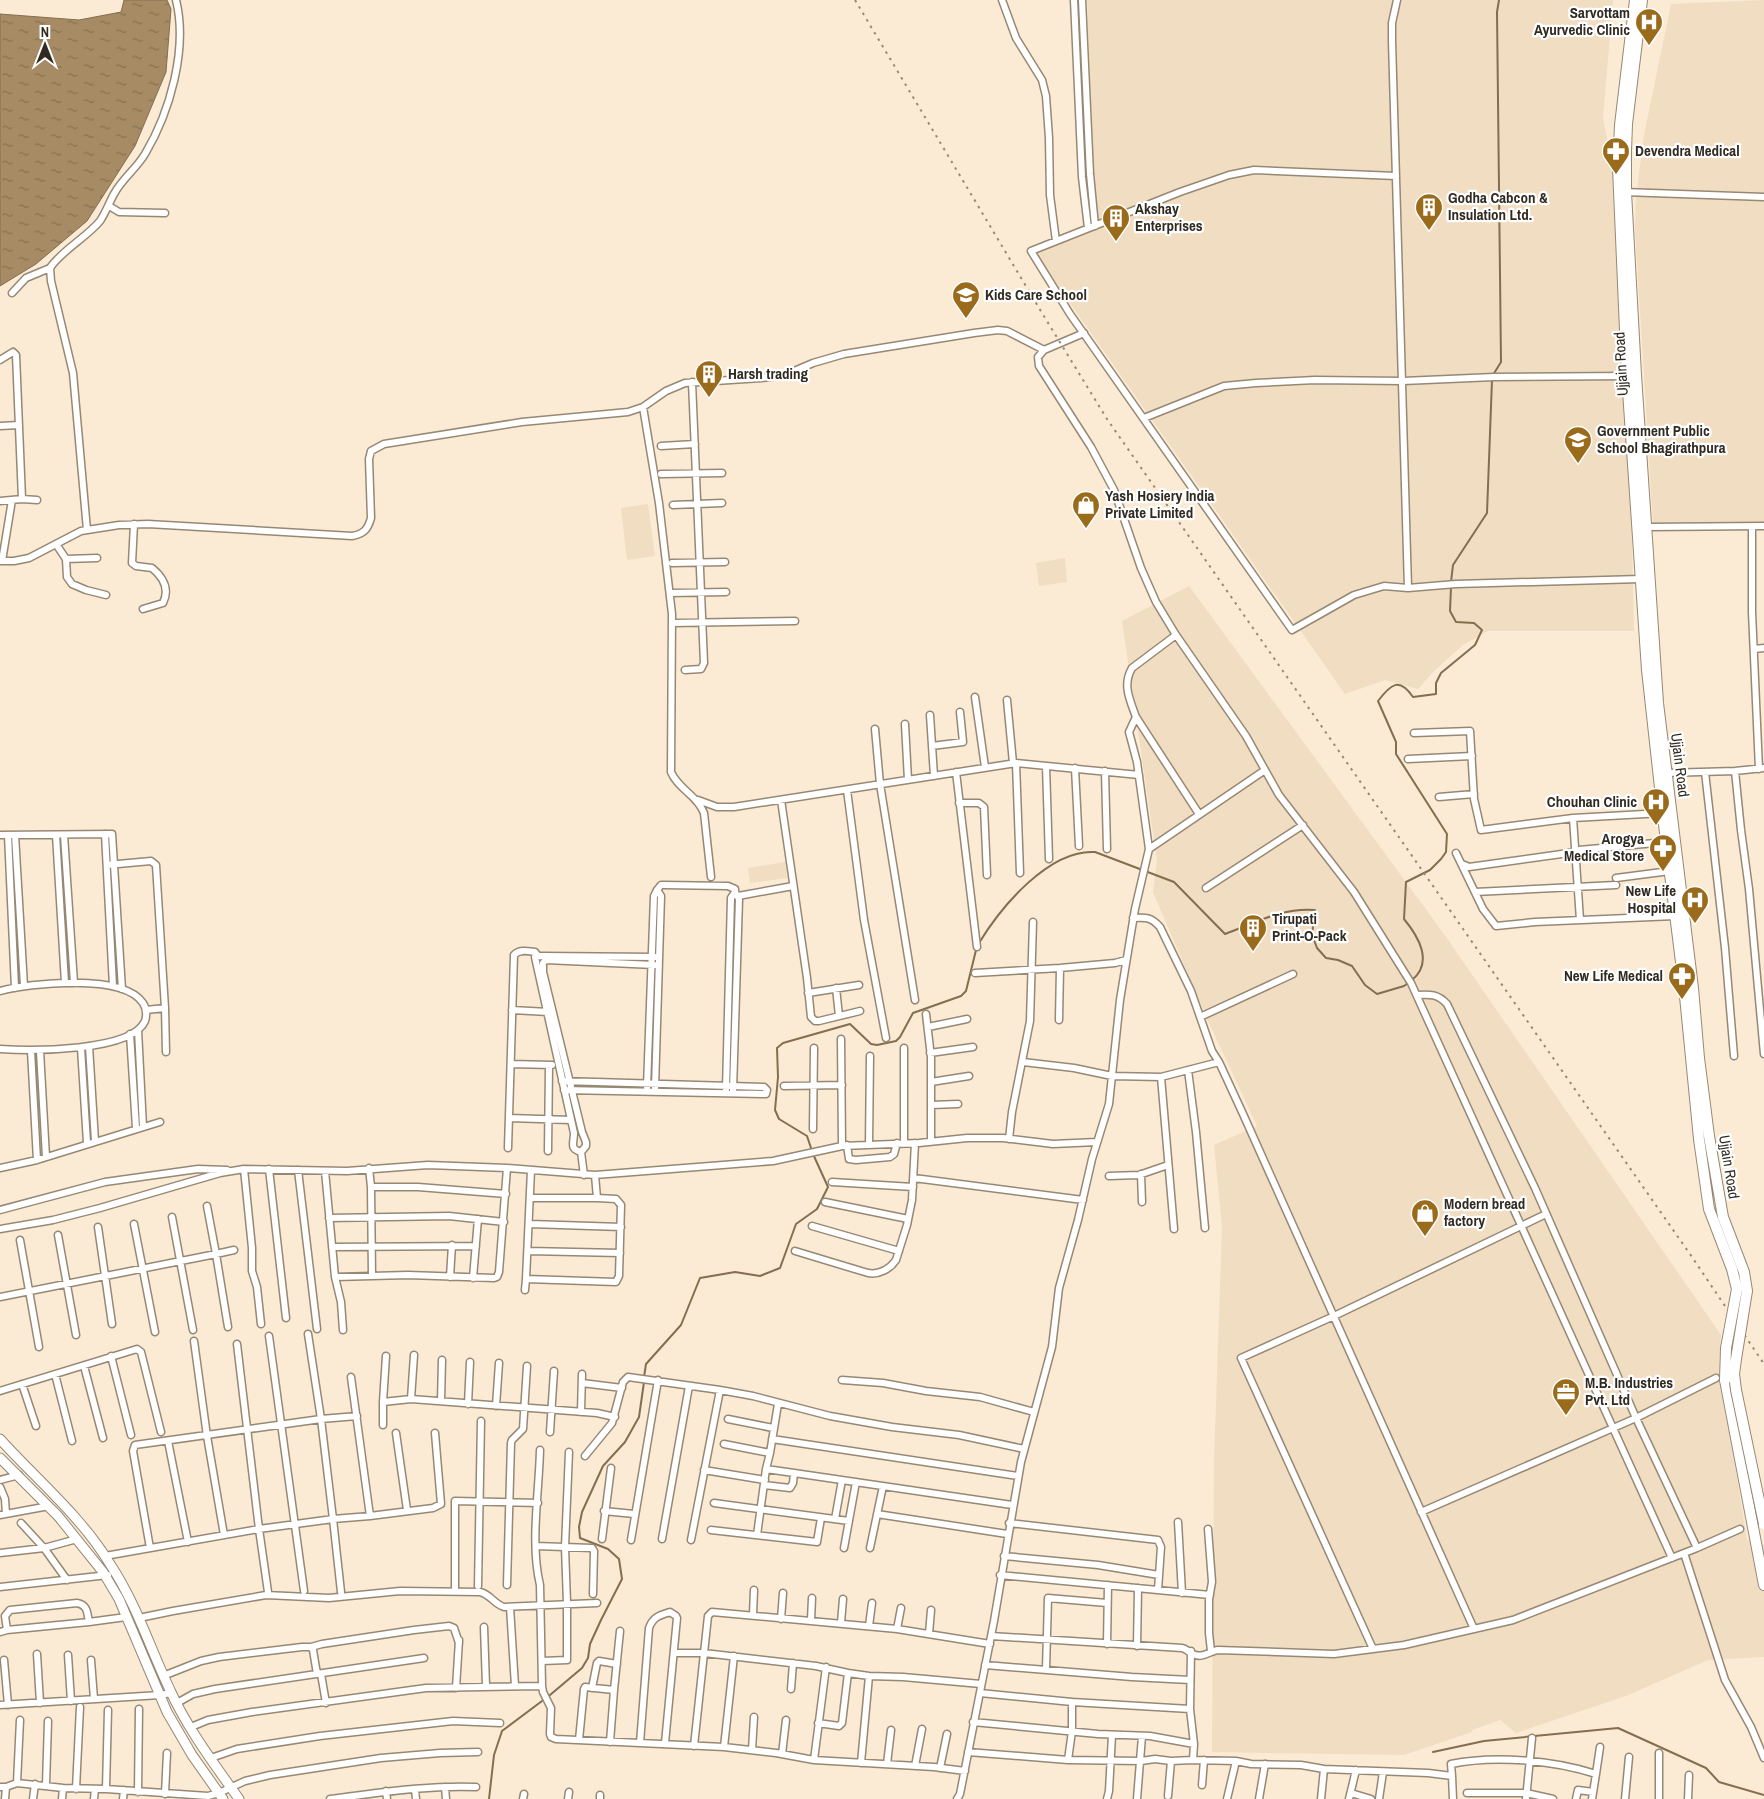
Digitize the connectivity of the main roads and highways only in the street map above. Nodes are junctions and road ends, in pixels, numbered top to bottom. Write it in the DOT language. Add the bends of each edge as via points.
graph roads {
  1 [pos="1635,0"];
  2 [pos="1642,0"];
  3 [pos="1622,193"];
  4 [pos="1632,375"];
  5 [pos="1692,1017"];
  6 [pos="1704,1138"];
  7 [pos="0,1439"];
  8 [pos="0,1458"];
  9 [pos="1764,1524"];
  10 [pos="1764,1584"];
  11 [pos="221,1796"];
  12 [pos="239,1799"];
  1 -- 3 [label="main road, Ujjain Road" via="1620,125"];
  2 -- 3 [label="main road, Ujjain Road"];
  3 -- 4 [label="main road, Ujjain Road"];
  4 -- 5 [label="main road, Ujjain Road" via="1647,527 1658,703"];
  4 -- 5 [label="main road, Ujjain Road" via="1647,670 1675,916"];
  5 -- 6 [label="main road, Ujjain Road" via="1699,1058"];
  5 -- 6 [label="main road, Ujjain Road" via="1688,1040"];
  6 -- 9 [label="main road, Ujjain Road, bridge" via="1722,1217 1744,1272 1747,1291 1734,1374"];
  6 -- 10 [label="main road, bridge" via="1709,1209 1736,1280 1736,1302 1726,1348 1725,1380"];
  7 -- 12 [label="main road" via="50,1490 105,1556 130,1598 177,1703"];
  8 -- 11 [label="main road" via="49,1506 106,1575 181,1737"];
}
